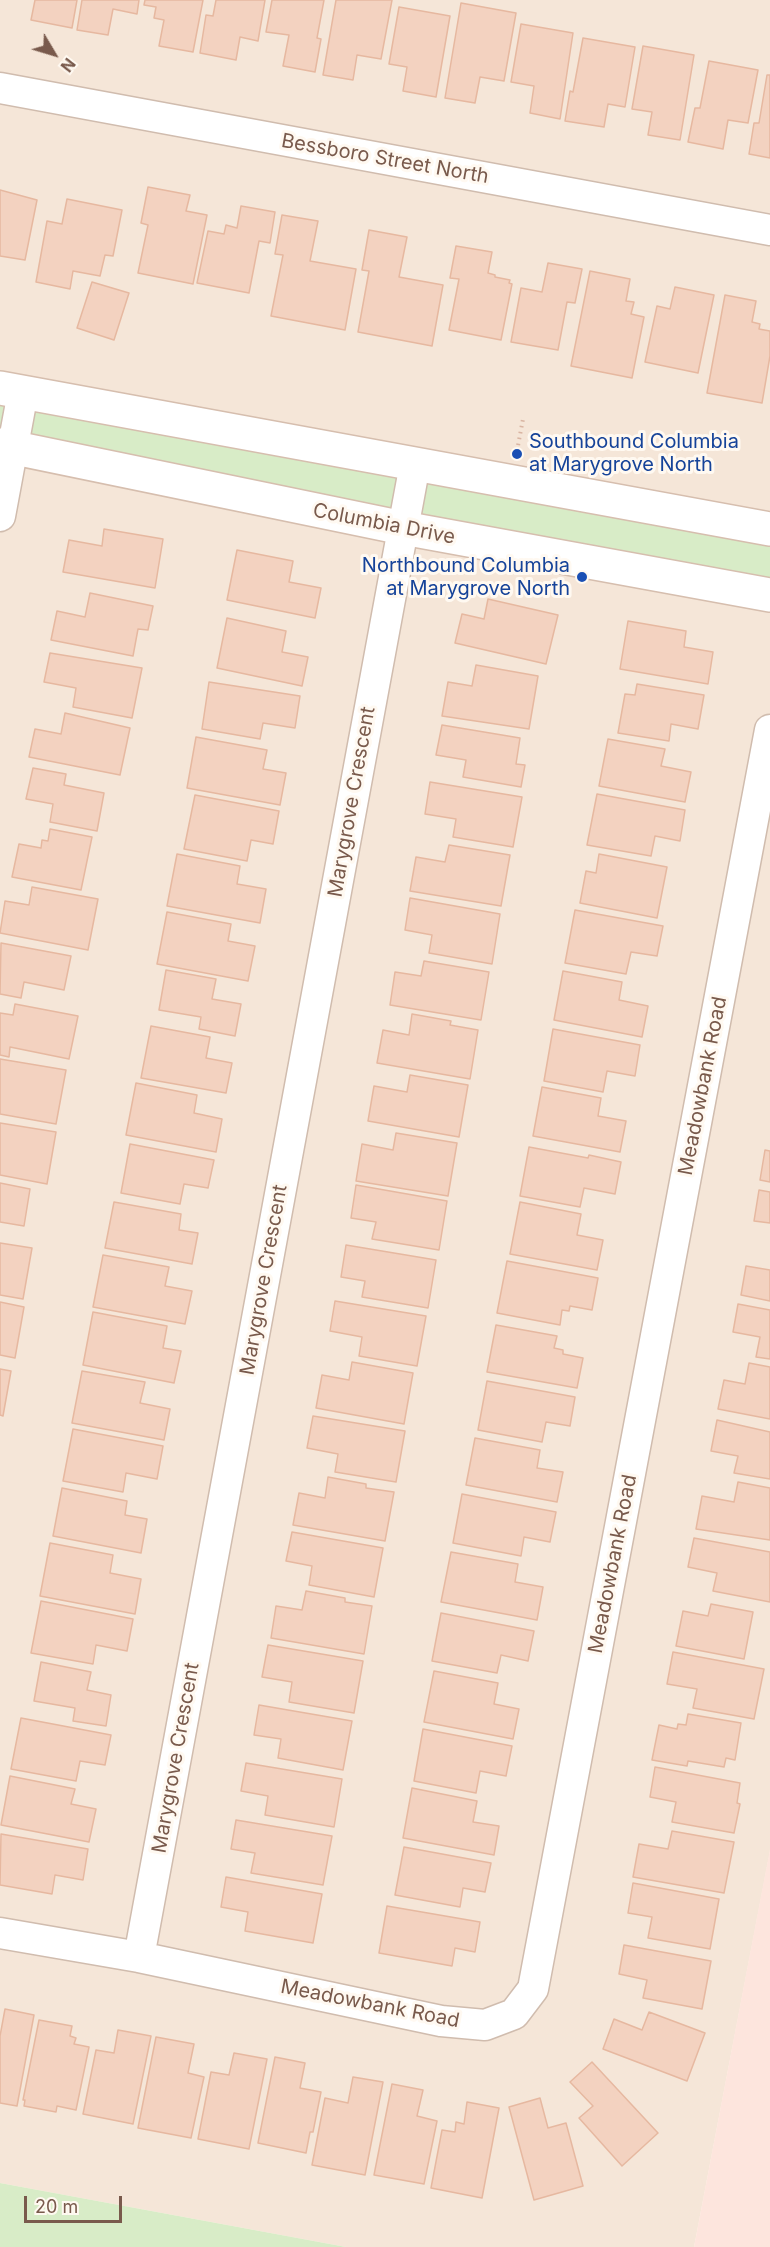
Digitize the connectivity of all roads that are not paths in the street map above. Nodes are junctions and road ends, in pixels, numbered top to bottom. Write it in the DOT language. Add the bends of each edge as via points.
graph roads {
  1 [pos="0,88"];
  2 [pos="770,230"];
  3 [pos="11,390"];
  4 [pos="6,446"];
  5 [pos="415,464"];
  6 [pos="0,516"];
  7 [pos="403,528"];
  8 [pos="770,529"];
  9 [pos="770,595"];
  10 [pos="770,730"];
  11 [pos="0,1933"];
  12 [pos="139,1957"];
  1 -- 2 [label="street, Bessboro Street North"];
  3 -- 4 [label="street"];
  3 -- 5 [label="street"];
  4 -- 6 [label="street"];
  4 -- 7 [label="street, Columbia Drive"];
  5 -- 7 [label="street, Marygrove Crescent"];
  5 -- 8 [label="street"];
  7 -- 9 [label="street, Columbia Drive"];
  7 -- 12 [label="street, Marygrove Crescent"];
  10 -- 12 [label="street, Meadowbank Road" via="532,1989 514,2014 485,2025 441,2021"];
  11 -- 12 [label="street"];
}
